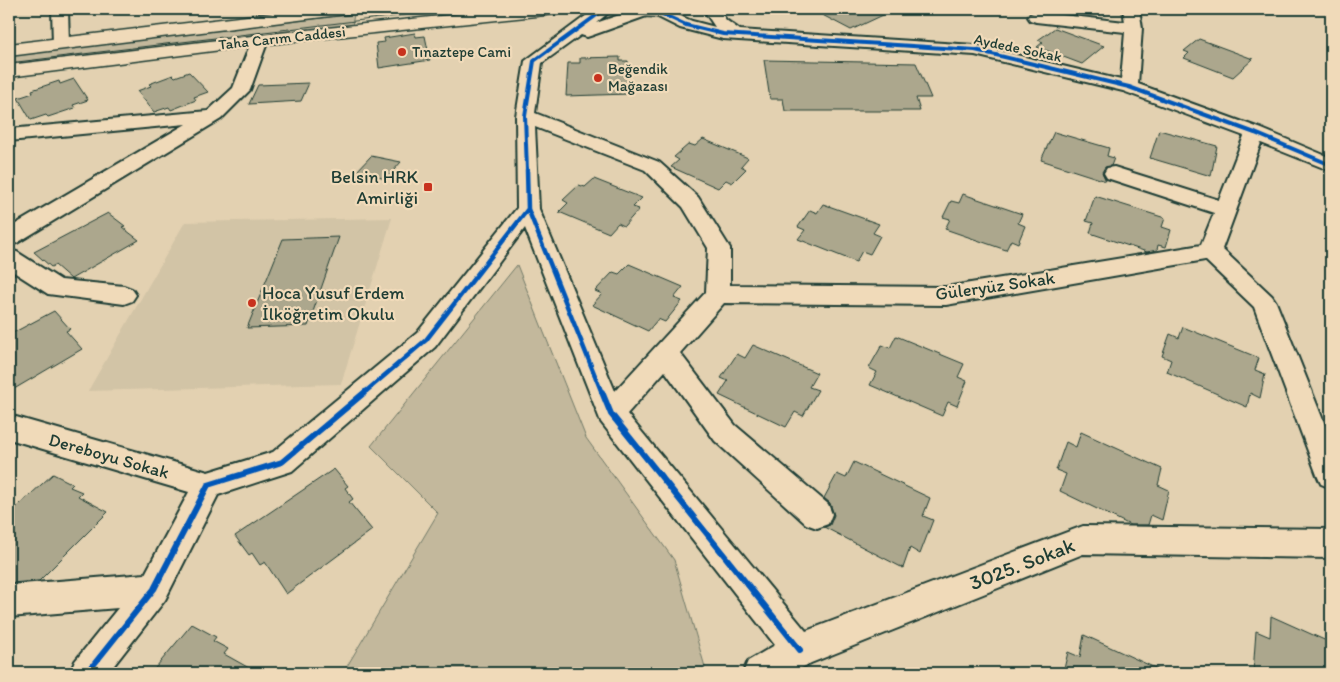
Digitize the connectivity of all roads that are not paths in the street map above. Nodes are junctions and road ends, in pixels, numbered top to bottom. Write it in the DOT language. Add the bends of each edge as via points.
graph roads {
  1 [pos="60,9"];
  2 [pos="346,9"];
  3 [pos="555,9"];
  4 [pos="605,9"];
  5 [pos="629,9"];
  6 [pos="683,9"];
  7 [pos="711,9"];
  8 [pos="1131,9"];
  9 [pos="652,12"];
  10 [pos="1036,17"];
  11 [pos="1134,28"];
  12 [pos="736,35"];
  13 [pos="260,40"];
  14 [pos="61,44"];
  15 [pos="9,50"];
  16 [pos="534,61"];
  17 [pos="9,71"];
  18 [pos="1129,86"];
  19 [pos="214,115"];
  20 [pos="524,116"];
  21 [pos="1255,132"];
  22 [pos="9,135"];
  23 [pos="1331,164"];
  24 [pos="1114,173"];
  25 [pos="528,209"];
  26 [pos="1226,210"];
  27 [pos="9,238"];
  28 [pos="1210,252"];
  29 [pos="9,258"];
  30 [pos="718,294"];
  31 [pos="124,295"];
  32 [pos="666,353"];
  33 [pos="612,414"];
  34 [pos="9,427"];
  35 [pos="1331,475"];
  36 [pos="208,485"];
  37 [pos="817,514"];
  38 [pos="1331,544"];
  39 [pos="154,590"];
  40 [pos="9,601"];
  41 [pos="800,650"];
  42 [pos="87,673"];
  43 [pos="760,673"];
  1 -- 14 [label="street"];
  2 -- 14 [label="main road, Taha Carım Caddesi"];
  3 -- 13 [label="main road, Taha Carım Caddesi"];
  4 -- 16 [label="street"];
  5 -- 9 [label="main road"];
  6 -- 9 [label="main road"];
  7 -- 12 [label="street" via="720,22"];
  8 -- 11 [label="street"];
  9 -- 12 [label="street, Aydede Sokak" via="698,29"];
  9 -- 16 [label="street" via="594,29"];
  10 -- 11 [label="street"];
  11 -- 18 [label="street"];
  12 -- 18 [label="street, Aydede Sokak" via="975,50"];
  13 -- 17 [label="main road, Taha Carım Caddesi"];
  13 -- 19 [label="street" via="242,90"];
  14 -- 15 [label="main road, Taha Carım Caddesi"];
  16 -- 20 [label="street"];
  18 -- 21 [label="street, Aydede Sokak"];
  19 -- 22 [label="street"];
  19 -- 27 [label="street"];
  20 -- 25 [label="street"];
  20 -- 30 [label="street" via="652,166 691,202 719,248"];
  21 -- 23 [label="street, Aydede Sokak"];
  21 -- 26 [label="street"];
  24 -- 26 [label="street"];
  25 -- 33 [label="street"];
  25 -- 36 [label="street" via="426,340 282,462"];
  26 -- 28 [label="street"];
  28 -- 30 [label="street, Güleryüz Sokak" via="946,296"];
  28 -- 35 [label="street" via="1264,302"];
  29 -- 31 [label="street" via="56,288"];
  30 -- 32 [label="street"];
  32 -- 33 [label="street"];
  32 -- 37 [label="street" via="725,433"];
  33 -- 41 [label="street"];
  34 -- 36 [label="street, Dereboyu Sokak"];
  36 -- 39 [label="street"];
  38 -- 41 [label="street, 3025. Sokak" via="1083,540"];
  39 -- 40 [label="street"];
  39 -- 42 [label="street"];
  41 -- 43 [label="street, 3025. Sokak"];
}
